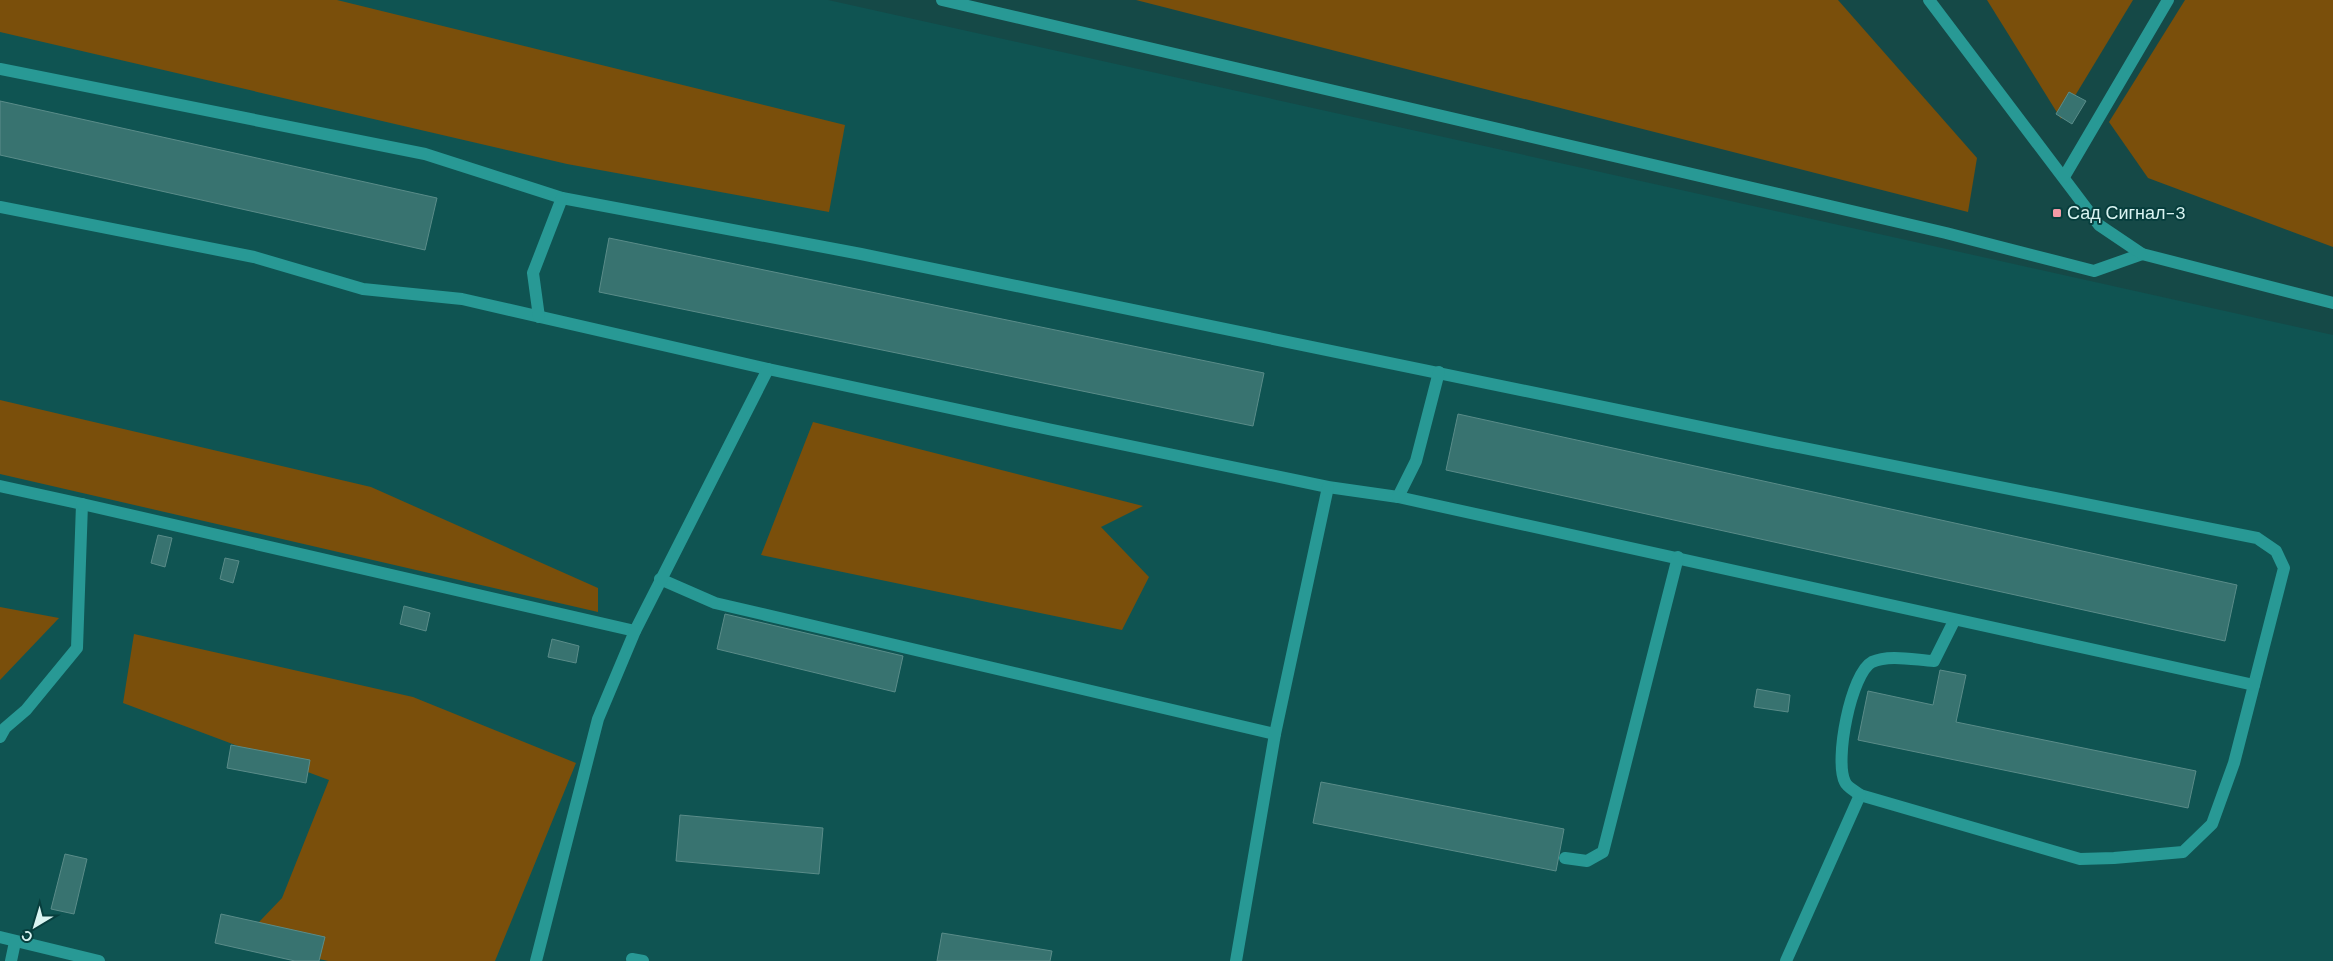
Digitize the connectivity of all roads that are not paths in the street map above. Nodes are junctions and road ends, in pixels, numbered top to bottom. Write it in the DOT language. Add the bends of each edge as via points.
graph roads {
  1 [pos="942,0"];
  2 [pos="1929,0"];
  3 [pos="2168,0"];
  4 [pos="0,69"];
  5 [pos="2064,177"];
  6 [pos="562,198"];
  7 [pos="0,207"];
  8 [pos="2142,254"];
  9 [pos="2333,302"];
  10 [pos="539,317"];
  11 [pos="768,369"];
  12 [pos="1439,372"];
  13 [pos="0,486"];
  14 [pos="1328,488"];
  15 [pos="1398,497"];
  16 [pos="82,504"];
  17 [pos="1678,557"];
  18 [pos="660,579"];
  19 [pos="1954,621"];
  20 [pos="635,631"];
  21 [pos="2254,685"];
  22 [pos="1275,734"];
  23 [pos="0,737"];
  24 [pos="1860,795"];
  25 [pos="1565,858"];
  26 [pos="0,937"];
  27 [pos="16,942"];
  28 [pos="11,961"];
  29 [pos="99,961"];
  30 [pos="536,961"];
  31 [pos="1236,961"];
  32 [pos="1786,961"];
  1 -- 8 [label="street" via="1936,231 2094,271"];
  2 -- 5 [label="street"];
  3 -- 5 [label="street"];
  4 -- 6 [label="street" via="425,154"];
  5 -- 8 [label="street" via="2099,225"];
  6 -- 10 [label="street" via="533,273"];
  6 -- 12 [label="street" via="871,256"];
  7 -- 10 [label="street" via="254,257 363,289 462,299"];
  8 -- 9 [label="street"];
  10 -- 11 [label="street"];
  11 -- 14 [label="street"];
  11 -- 18 [label="street"];
  12 -- 15 [label="street" via="1416,462"];
  12 -- 21 [label="street" via="2257,538 2276,550 2284,568"];
  13 -- 16 [label="street"];
  14 -- 15 [label="street"];
  14 -- 22 [label="street"];
  15 -- 17 [label="street"];
  16 -- 20 [label="street"];
  16 -- 23 [label="street" via="77,648"];
  17 -- 19 [label="street"];
  17 -- 25 [label="street" via="1602,852 1587,861"];
  18 -- 20 [label="street"];
  18 -- 22 [label="street" via="715,603"];
  19 -- 21 [label="street"];
  19 -- 24 [label="street" via="1934,661 1885,658 1871,663 1856,681 1840,752 1845,782"];
  20 -- 30 [label="street" via="598,719"];
  21 -- 24 [label="street" via="2234,762 2212,824 2183,852 2080,859"];
  22 -- 31 [label="street"];
  24 -- 32 [label="street"];
  26 -- 27 [label="street"];
  27 -- 28 [label="street"];
  27 -- 29 [label="street"];
}
